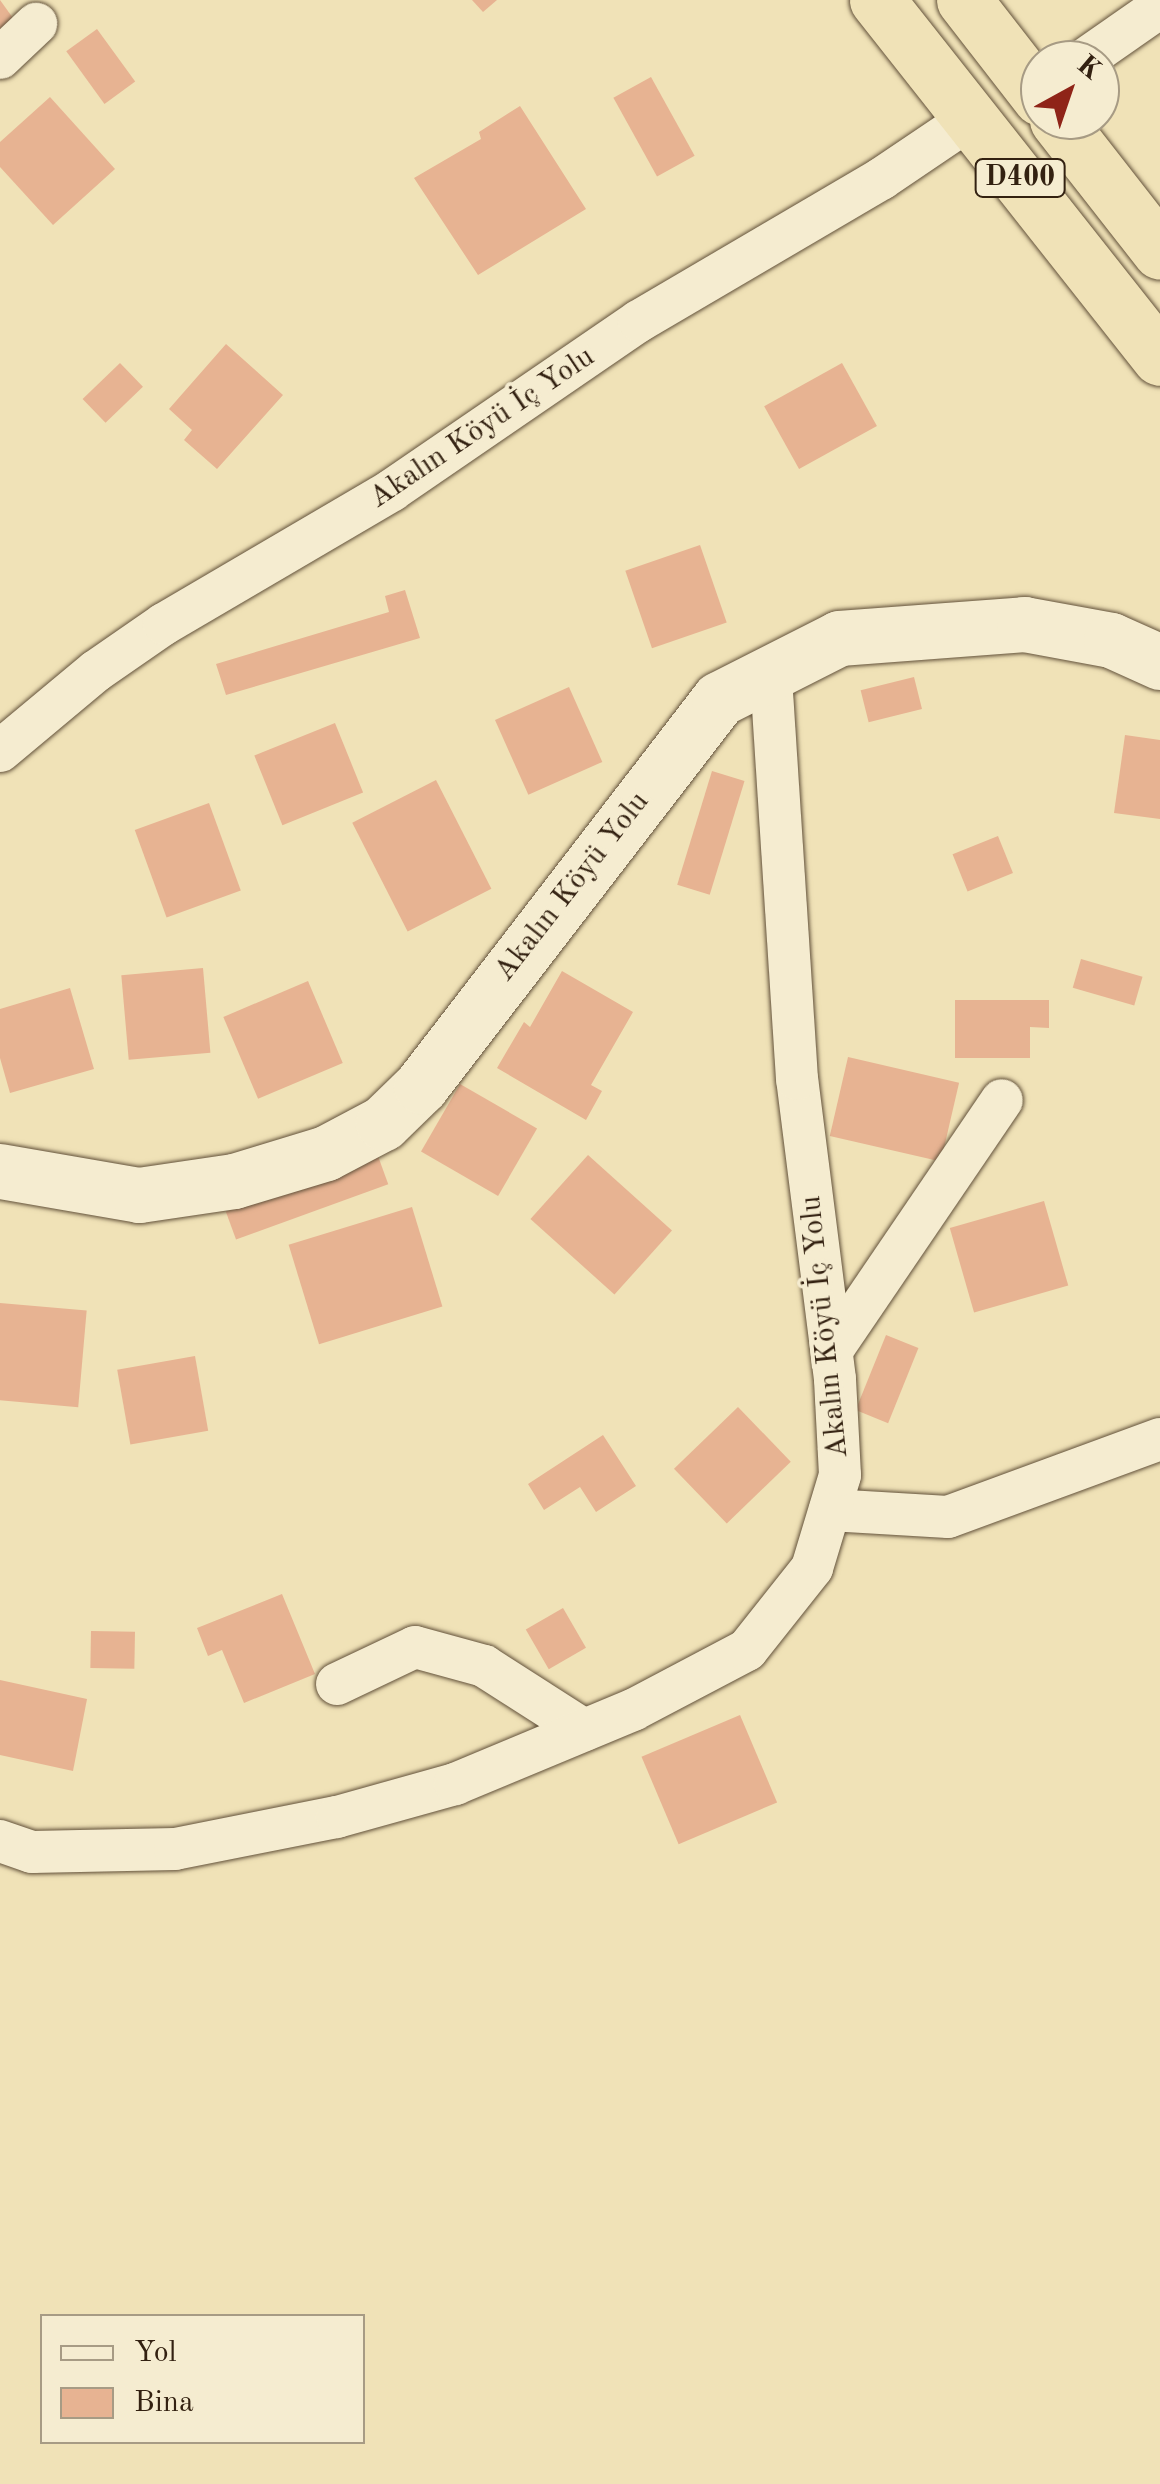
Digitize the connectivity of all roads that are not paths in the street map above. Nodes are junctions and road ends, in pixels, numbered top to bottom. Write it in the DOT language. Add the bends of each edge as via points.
graph roads {
  1 [pos="877,0"];
  2 [pos="964,0"];
  3 [pos="1160,7"];
  4 [pos="36,24"];
  5 [pos="1113,40"];
  6 [pos="0,58"];
  7 [pos="1020,71"];
  8 [pos="973,117"];
  9 [pos="1074,140"];
  10 [pos="1160,252"];
  11 [pos="1160,358"];
  12 [pos="1160,662"];
  13 [pos="771,672"];
  14 [pos="0,751"];
  15 [pos="1002,1100"];
  16 [pos="0,1171"];
  17 [pos="832,1350"];
  18 [pos="1160,1439"];
  19 [pos="830,1510"];
  20 [pos="337,1684"];
  21 [pos="584,1730"];
  22 [pos="0,1841"];
  1 -- 8 [label="highway, D400"];
  2 -- 7 [label="highway, D400"];
  3 -- 5 [label="street"];
  4 -- 6 [label="street"];
  8 -- 11 [label="highway, D400"];
  8 -- 14 [label="street, Akalın Köyü İç Yolu" via="640,321 392,490 164,624"];
  9 -- 10 [label="highway, D400"];
  12 -- 13 [label="street, Akalın Köyü Yolu" via="1111,640 1024,624 839,638"];
  13 -- 16 [label="street, Akalın Köyü Yolu" via="719,699 422,1086 382,1123 326,1153 234,1181 139,1195"];
  13 -- 17 [label="street, Akalın Köyü İç Yolu" via="797,1080"];
  15 -- 17 [label="street"];
  17 -- 19 [label="street, Akalın Köyü İç Yolu" via="840,1474"];
  18 -- 19 [label="street" via="948,1517"];
  19 -- 21 [label="street, Akalın Köyü İç Yolu" via="812,1568 747,1650"];
  20 -- 21 [label="street" via="416,1648 484,1666"];
  21 -- 22 [label="street, Akalın Köyü İç Yolu" via="455,1784 337,1817 175,1849 32,1852"];
}
